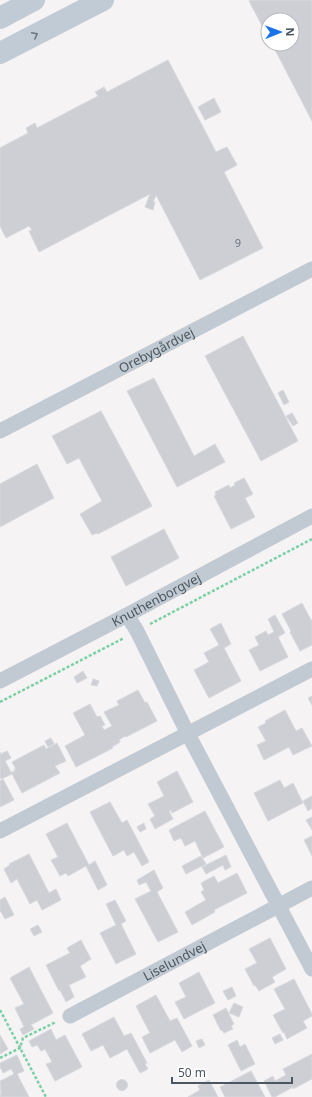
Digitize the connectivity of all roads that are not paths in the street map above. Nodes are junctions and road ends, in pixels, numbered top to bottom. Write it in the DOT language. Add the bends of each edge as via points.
graph roads {
  1 [pos="34,0"];
  2 [pos="103,0"];
  3 [pos="0,18"];
  4 [pos="0,53"];
  5 [pos="312,269"];
  6 [pos="0,430"];
  7 [pos="312,516"];
  8 [pos="127,615"];
  9 [pos="312,670"];
  10 [pos="0,681"];
  11 [pos="188,734"];
  12 [pos="0,831"];
  13 [pos="312,888"];
  14 [pos="278,906"];
  15 [pos="312,968"];
  16 [pos="70,1016"];
  1 -- 3 [label="main road"];
  4 -- 2 [label="main road, one-way"];
  5 -- 6 [label="street, Orebygårdvej"];
  7 -- 8 [label="street, Knuthenborgvej"];
  8 -- 10 [label="street, Knuthenborgvej"];
  8 -- 11 [label="street"];
  9 -- 11 [label="street"];
  11 -- 12 [label="street"];
  11 -- 14 [label="street"];
  13 -- 14 [label="street, Liselundvej"];
  14 -- 15 [label="street"];
  14 -- 16 [label="street, Liselundvej"];
}
